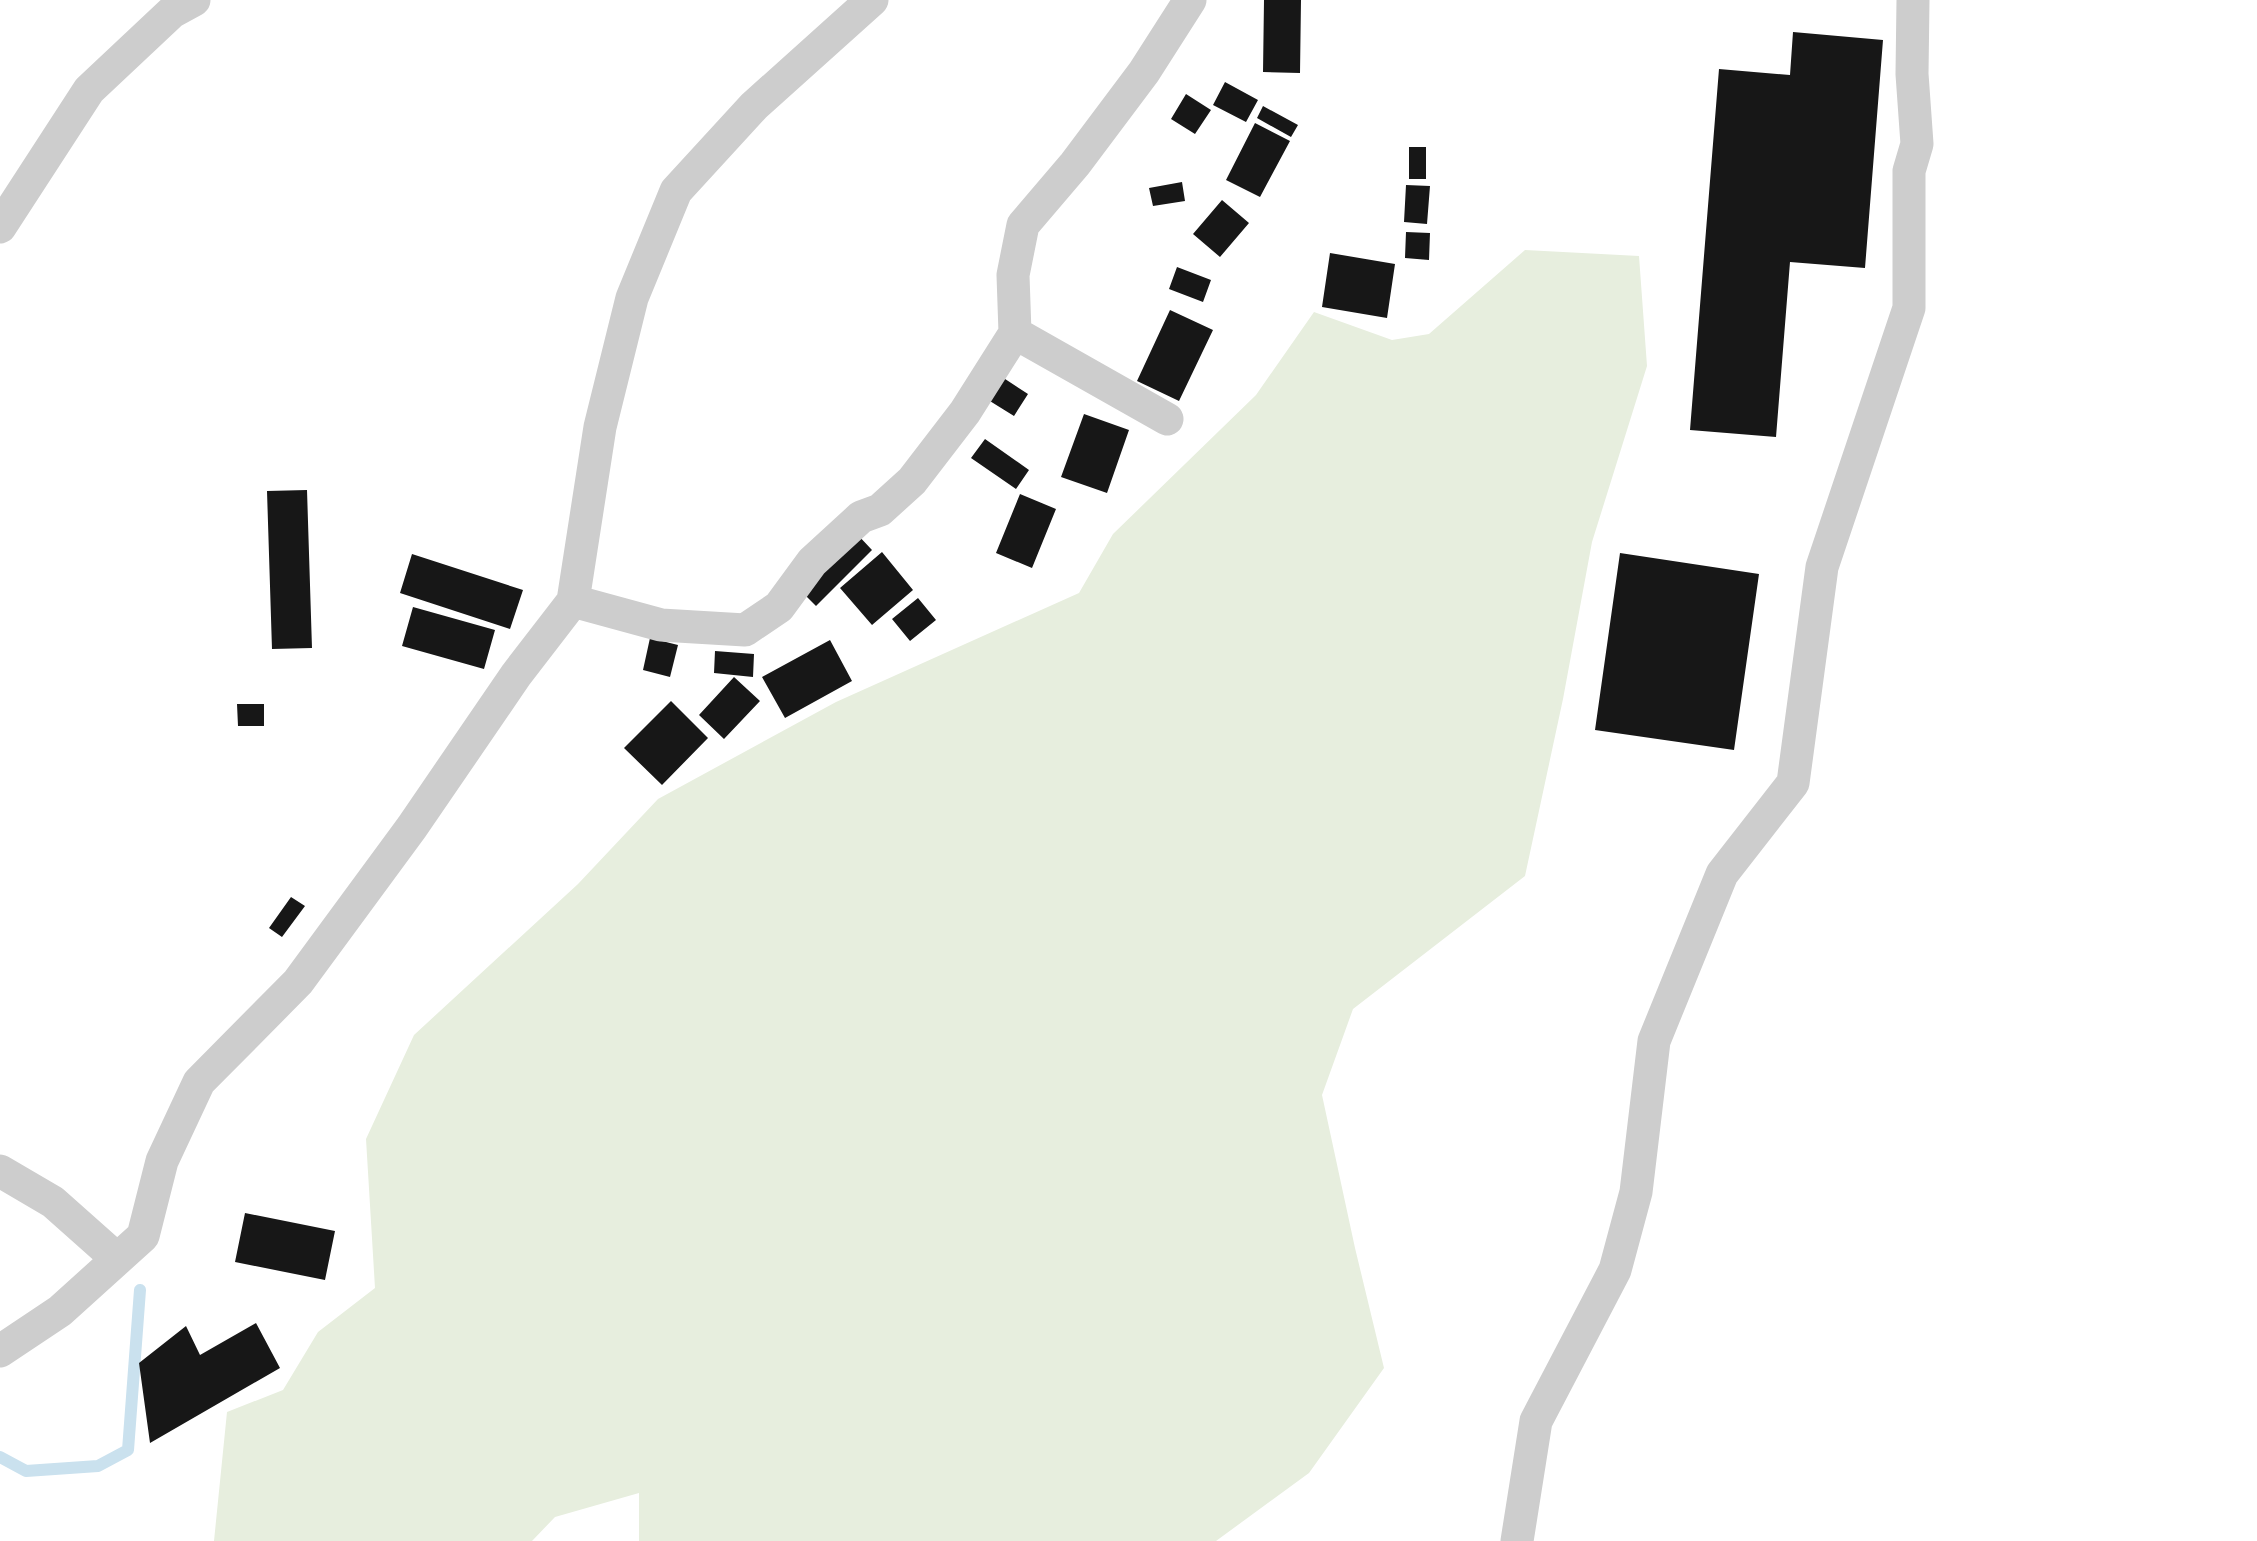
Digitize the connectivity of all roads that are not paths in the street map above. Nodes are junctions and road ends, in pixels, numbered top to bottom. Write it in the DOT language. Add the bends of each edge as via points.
graph roads {
  1 [pos="194,0"];
  2 [pos="872,0"];
  3 [pos="1190,0"];
  4 [pos="1913,0"];
  5 [pos="0,227"];
  6 [pos="1015,333"];
  7 [pos="1167,419"];
  8 [pos="573,601"];
  9 [pos="0,1171"];
  10 [pos="116,1258"];
  11 [pos="0,1352"];
  12 [pos="1517,1541"];
  1 -- 5 [label="street" via="172,12 88,90"];
  2 -- 8 [label="street" via="754,106 676,191 632,298 600,427"];
  3 -- 6 [label="street" via="1116,110 1023,225 1013,275"];
  4 -- 12 [label="street" via="1912,74 1917,144 1909,171 1909,308 1822,567 1793,783 1722,874 1654,1041 1636,1192 1615,1270 1536,1421"];
  6 -- 7 [label="street"];
  6 -- 8 [label="street" via="965,412 912,481 880,510 861,517 812,562 779,607 745,630 662,625"];
  8 -- 10 [label="street" via="298,982 199,1082 162,1161 142,1236"];
  9 -- 10 [label="street" via="53,1202"];
  10 -- 11 [label="street" via="60,1311"];
}
